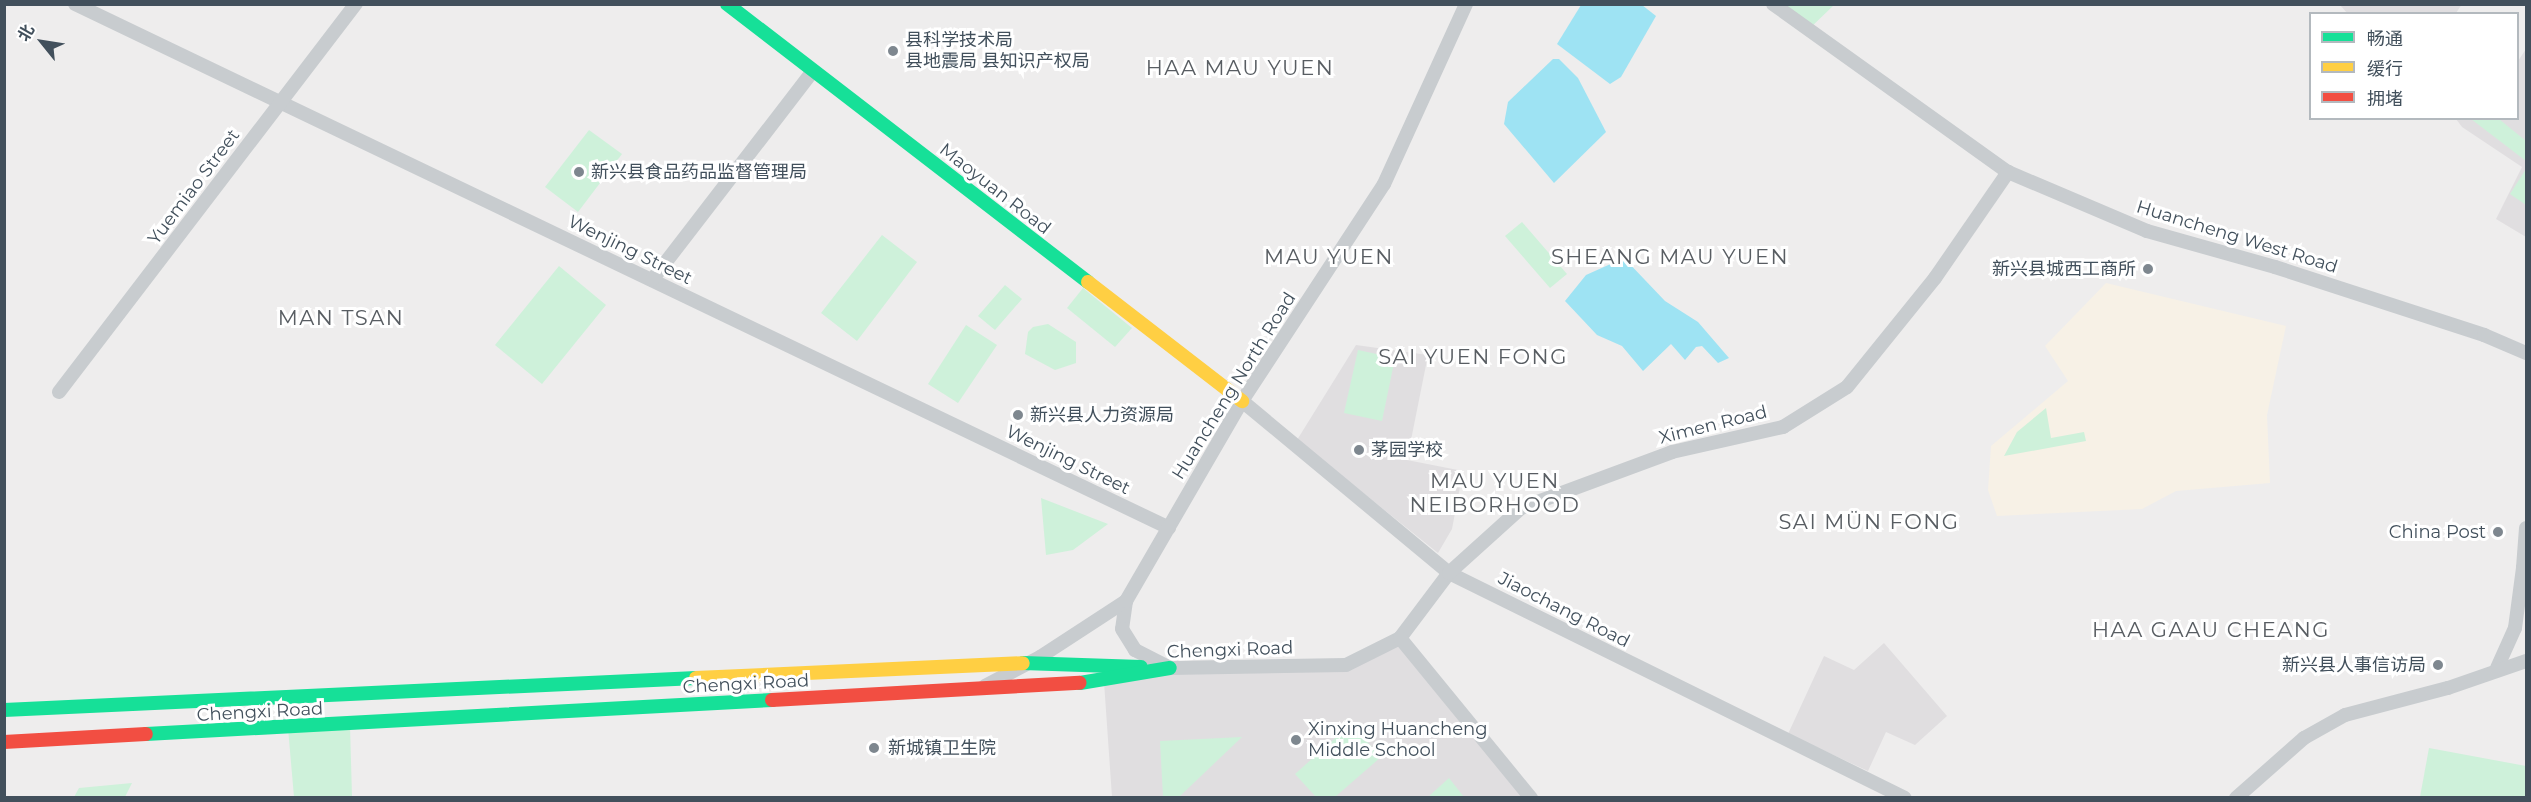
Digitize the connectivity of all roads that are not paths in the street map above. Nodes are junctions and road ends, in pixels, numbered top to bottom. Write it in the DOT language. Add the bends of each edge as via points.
graph roads {
  1 [pos="75,4"];
  2 [pos="356,4"];
  3 [pos="727,4"];
  4 [pos="1466,4"];
  5 [pos="1773,4"];
  6 [pos="813,71"];
  7 [pos="281,103"];
  8 [pos="2008,172"];
  9 [pos="652,280"];
  10 [pos="2526,353"];
  11 [pos="59,392"];
  12 [pos="1242,401"];
  13 [pos="1169,528"];
  14 [pos="2526,528"];
  15 [pos="2525,571"];
  16 [pos="1449,573"];
  17 [pos="1126,601"];
  18 [pos="1400,638"];
  19 [pos="2526,660"];
  20 [pos="1170,668"];
  21 [pos="2497,668"];
  22 [pos="978,689"];
  23 [pos="4,710"];
  24 [pos="8,743"];
  25 [pos="1531,798"];
  26 [pos="1905,798"];
  27 [pos="2236,798"];
  1 -- 7 [label="street, Wenjing Street"];
  2 -- 7 [label="street, Yuemiao Street"];
  3 -- 6 [label="main road, Maoyuan Road"];
  4 -- 12 [label="street, Huancheng North Road" via="1383,184"];
  5 -- 8 [label="street, Huancheng West Road"];
  6 -- 9 [label="street"];
  6 -- 12 [label="main road, Maoyuan Road"];
  7 -- 9 [label="street, Wenjing Street"];
  7 -- 11 [label="street, Yuemiao Street"];
  8 -- 10 [label="street, Huancheng West Road" via="2147,231 2462,327"];
  8 -- 16 [label="street, Ximen Road" via="1935,278 1847,387 1782,427 1672,452 1521,508"];
  9 -- 13 [label="street, Wenjing Street"];
  12 -- 13 [label="street, Huancheng North Road"];
  12 -- 16 [label="street, Jiaochang Road"];
  13 -- 17 [label="street, Huancheng North Road"];
  14 -- 15 [label="street"];
  15 -- 21 [label="street" via="2516,628"];
  16 -- 18 [label="street, Chengxi Road"];
  16 -- 26 [label="street, Jiaochang Road"];
  17 -- 20 [label="street" via="1122,629 1135,650"];
  17 -- 22 [label="street, Huancheng North Road" via="1040,657"];
  18 -- 20 [label="street, Chengxi Road" via="1346,665"];
  18 -- 25 [label="street"];
  19 -- 21 [label="street"];
  20 -- 22 [label="main road, Chengxi Road" via="1104,682"];
  20 -- 23 [label="main road" via="1016,663"];
  21 -- 27 [label="street" via="2448,688 2345,715 2304,738"];
  22 -- 24 [label="main road, Chengxi Road"];
}
